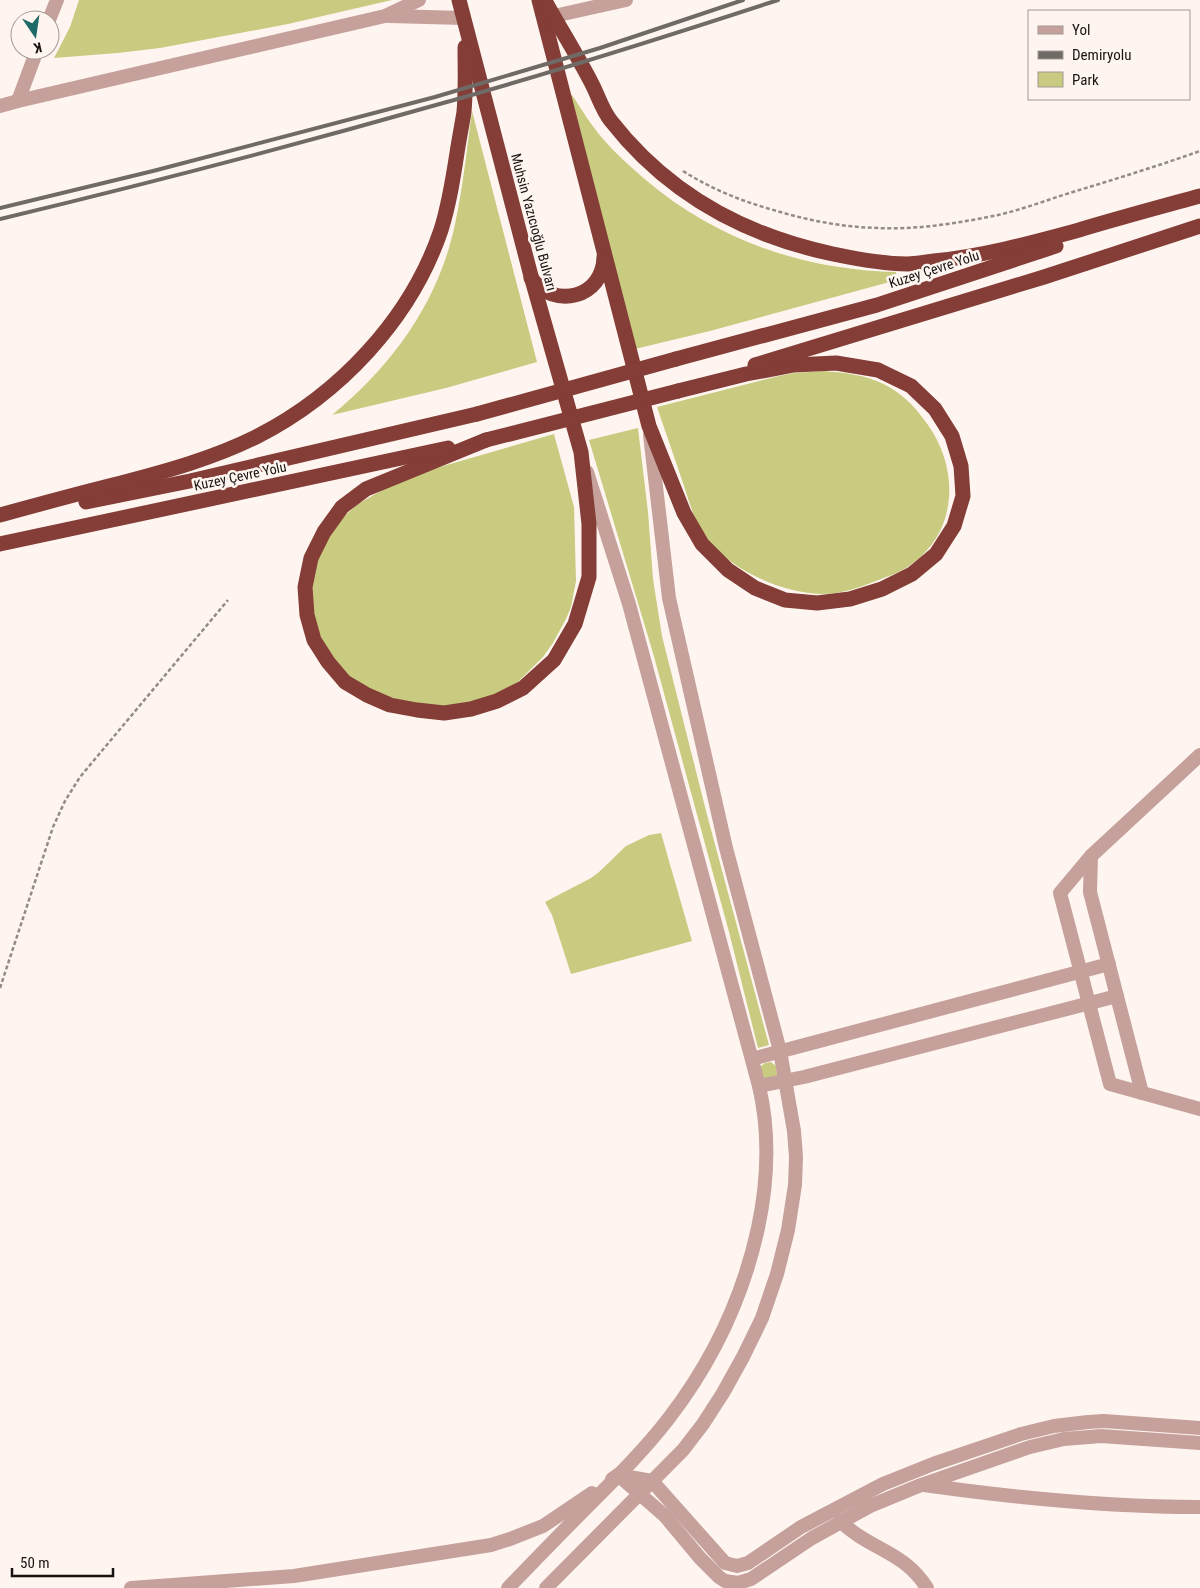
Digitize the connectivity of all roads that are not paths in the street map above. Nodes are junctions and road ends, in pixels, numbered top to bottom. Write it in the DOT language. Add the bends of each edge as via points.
graph roads {
  1 [pos="420,0"];
  2 [pos="459,0"];
  3 [pos="539,0"];
  4 [pos="545,0"];
  5 [pos="626,0"];
  6 [pos="385,16"];
  7 [pos="554,16"];
  8 [pos="464,18"];
  9 [pos="33,60"];
  10 [pos="18,101"];
  11 [pos="0,106"];
  12 [pos="1200,198"];
  13 [pos="1200,226"];
  14 [pos="604,254"];
  15 [pos="531,276"];
  16 [pos="678,391"];
  17 [pos="648,426"];
  18 [pos="486,440"];
  19 [pos="581,452"];
  20 [pos="0,516"];
  21 [pos="0,544"];
  22 [pos="1200,755"];
  23 [pos="1091,856"];
  24 [pos="1108,964"];
  25 [pos="1080,971"];
  26 [pos="1116,996"];
  27 [pos="1089,1004"];
  28 [pos="780,1051"];
  29 [pos="752,1059"];
  30 [pos="785,1082"];
  31 [pos="759,1086"];
  32 [pos="1142,1093"];
  33 [pos="1200,1109"];
  34 [pos="1200,1428"];
  35 [pos="1200,1443"];
  36 [pos="618,1475"];
  37 [pos="652,1481"];
  38 [pos="921,1484"];
  39 [pos="639,1494"];
  40 [pos="1200,1507"];
  41 [pos="840,1521"];
  42 [pos="131,1588"];
  43 [pos="508,1588"];
  44 [pos="546,1588"];
  45 [pos="927,1588"];
  1 -- 6 [label="street"];
  2 -- 8 [label="highway, Muhsin Yazıcıoğlu Bulvarı"];
  3 -- 14 [label="highway"];
  4 -- 7 [label="highway"];
  5 -- 7 [label="street"];
  6 -- 8 [label="street"];
  6 -- 10 [label="street"];
  7 -- 12 [label="highway" via="608,118 654,169 702,204 741,225 814,250 858,260 907,264 960,259"];
  8 -- 15 [label="highway, Muhsin Yazıcıoğlu Bulvarı"];
  8 -- 20 [label="highway" via="464,111 450,194 440,231 412,292 393,321 353,366 293,416 256,437 173,469"];
  9 -- 10 [label="street"];
  10 -- 11 [label="street"];
  12 -- 20 [label="highway, Kuzey Çevre Yolu, bridge" via="877,305 477,414 190,481"];
  13 -- 16 [label="highway"];
  14 -- 15 [label="highway" via="599,278 588,290 572,296 548,293"];
  14 -- 17 [label="highway"];
  15 -- 19 [label="highway, Muhsin Yazıcıoğlu Bulvarı"];
  16 -- 17 [label="highway" via="794,365 836,362 878,370 911,386 934,408 952,436 961,466 963,496 954,526 936,554 912,574 882,589 850,599 817,603 785,600 755,588 728,570 702,544 684,513"];
  16 -- 18 [label="highway, bridge"];
  17 -- 28 [label="street" via="669,598 726,848"];
  18 -- 19 [label="highway, Muhsin Yazıcıoğlu Bulvarı" via="366,490 342,507 324,532 312,558 305,587 307,615 314,640 345,682 390,705 444,713 471,709 523,688 554,660 575,624 589,578 589,524"];
  18 -- 21 [label="highway, Kuzey Çevre Yolu"];
  19 -- 29 [label="street" via="629,604"];
  22 -- 23 [label="street"];
  23 -- 24 [label="street" via="1090,892"];
  23 -- 25 [label="street" via="1060,893"];
  24 -- 25 [label="street"];
  24 -- 26 [label="street"];
  25 -- 27 [label="street"];
  25 -- 28 [label="street"];
  26 -- 27 [label="street"];
  26 -- 32 [label="street"];
  27 -- 30 [label="street"];
  27 -- 32 [label="street" via="1110,1084"];
  28 -- 29 [label="street"];
  28 -- 30 [label="street"];
  29 -- 31 [label="street"];
  30 -- 31 [label="street"];
  30 -- 37 [label="street" via="794,1131 795,1185 788,1230 769,1298 743,1356 710,1414 683,1450"];
  31 -- 36 [label="street" via="766,1131 766,1174 760,1221 743,1284 717,1343 696,1380 669,1418"];
  32 -- 33 [label="street"];
  34 -- 37 [label="street" via="1088,1422 1021,1434 883,1484 737,1566 725,1563"];
  35 -- 38 [label="street" via="1101,1436 1064,1439 1030,1447"];
  36 -- 37 [label="street"];
  36 -- 39 [label="street"];
  36 -- 42 [label="street" via="543,1526 491,1545 294,1576"];
  36 -- 43 [label="street"];
  37 -- 39 [label="street"];
  38 -- 40 [label="street" via="1056,1501"];
  38 -- 41 [label="street"];
  39 -- 41 [label="street" via="665,1516 719,1577 732,1583 751,1579"];
  39 -- 44 [label="street"];
  41 -- 45 [label="street" via="857,1536 905,1562"];
}
